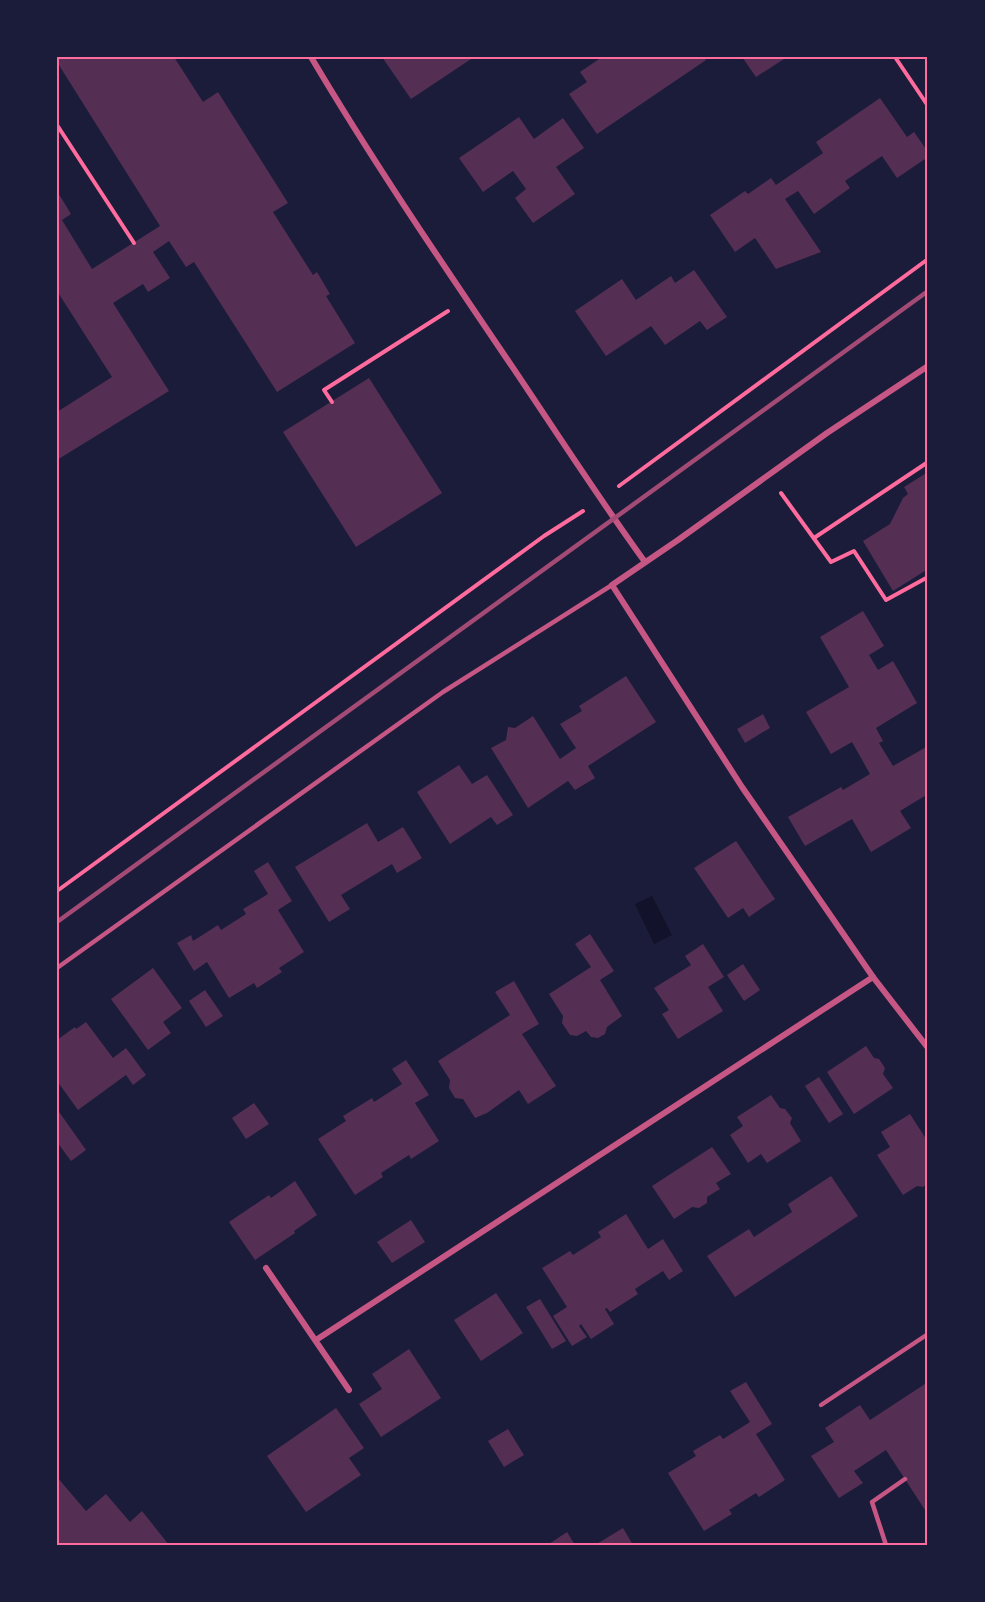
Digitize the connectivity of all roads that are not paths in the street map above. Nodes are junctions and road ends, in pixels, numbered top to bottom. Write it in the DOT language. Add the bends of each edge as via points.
graph roads {
  1 [pos="311,57"];
  2 [pos="928,366"];
  3 [pos="645,562"];
  4 [pos="612,585"];
  5 [pos="57,968"];
  6 [pos="873,977"];
  7 [pos="928,1048"];
  8 [pos="266,1268"];
  9 [pos="928,1334"];
  10 [pos="316,1340"];
  11 [pos="349,1390"];
  12 [pos="821,1405"];
  13 [pos="905,1479"];
  14 [pos="886,1545"];
  1 -- 3 [label="street" via="466,300"];
  2 -- 3 [label="street"];
  3 -- 4 [label="street"];
  4 -- 5 [label="lane" via="443,692"];
  4 -- 6 [label="street" via="742,787"];
  6 -- 7 [label="street"];
  6 -- 10 [label="street"];
  8 -- 10 [label="street"];
  9 -- 12 [label="lane"];
  10 -- 11 [label="street"];
  13 -- 14 [label="lane" via="872,1502"];
}
